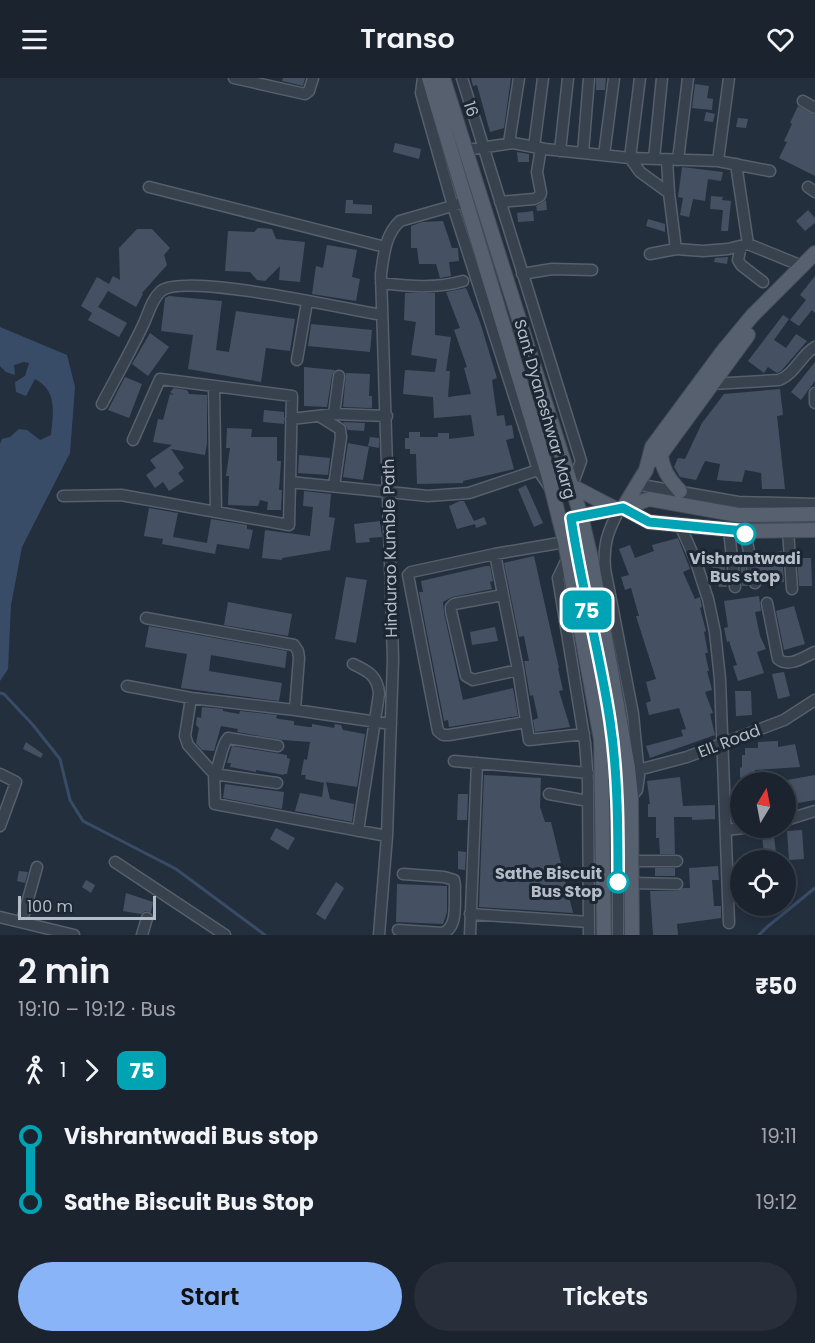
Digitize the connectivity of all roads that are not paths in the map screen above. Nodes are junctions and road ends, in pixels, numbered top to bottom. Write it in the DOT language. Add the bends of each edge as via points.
graph roads {
  1 [pos="234,78"];
  2 [pos="313,78"];
  3 [pos="423,78"];
  4 [pos="429,78"];
  5 [pos="443,78"];
  6 [pos="462,78"];
  7 [pos="519,78"];
  8 [pos="543,78"];
  9 [pos="568,78"];
  10 [pos="589,78"];
  11 [pos="614,78"];
  12 [pos="640,78"];
  13 [pos="663,78"];
  14 [pos="688,78"];
  15 [pos="729,78"];
  16 [pos="803,101"];
  17 [pos="815,108"];
  18 [pos="509,143"];
  19 [pos="483,147"];
  20 [pos="537,148"];
  21 [pos="466,150"];
  22 [pos="560,151"];
  23 [pos="584,153"];
  24 [pos="604,155"];
  25 [pos="630,158"];
  26 [pos="654,159"];
  27 [pos="673,160"];
  28 [pos="718,161"];
  29 [pos="736,164"];
  30 [pos="770,171"];
  31 [pos="149,187"];
  32 [pos="669,193"];
  33 [pos="482,199"];
  34 [pos="499,200"];
  35 [pos="460,204"];
  36 [pos="745,245"];
  37 [pos="385,247"];
  38 [pos="676,249"];
  39 [pos="815,253"];
  40 [pos="650,254"];
  41 [pos="808,265"];
  42 [pos="592,270"];
  43 [pos="522,274"];
  44 [pos="463,281"];
  45 [pos="763,282"];
  46 [pos="381,283"];
  47 [pos="307,302"];
  48 [pos="382,315"];
  49 [pos="815,347"];
  50 [pos="297,360"];
  51 [pos="339,376"];
  52 [pos="712,384"];
  53 [pos="214,386"];
  54 [pos="815,393"];
  55 [pos="815,403"];
  56 [pos="102,404"];
  57 [pos="334,414"];
  58 [pos="319,416"];
  59 [pos="387,416"];
  60 [pos="291,419"];
  61 [pos="133,440"];
  62 [pos="661,454"];
  63 [pos="648,463"];
  64 [pos="538,470"];
  65 [pos="290,482"];
  66 [pos="636,484"];
  67 [pos="334,486"];
  68 [pos="572,486"];
  69 [pos="389,491"];
  70 [pos="552,491"];
  71 [pos="680,491"];
  72 [pos="63,496"];
  73 [pos="815,504"];
  74 [pos="620,508"];
  75 [pos="216,512"];
  76 [pos="815,513"];
  77 [pos="571,518"];
  78 [pos="680,525"];
  79 [pos="729,530"];
  80 [pos="788,530"];
  81 [pos="815,530"];
  82 [pos="744,531"];
  83 [pos="565,542"];
  84 [pos="495,554"];
  85 [pos="567,559"];
  86 [pos="755,583"];
  87 [pos="735,587"];
  88 [pos="792,589"];
  89 [pos="502,595"];
  90 [pos="767,603"];
  91 [pos="146,618"];
  92 [pos="815,652"];
  93 [pos="353,664"];
  94 [pos="518,670"];
  95 [pos="127,686"];
  96 [pos="191,698"];
  97 [pos="815,700"];
  98 [pos="295,710"];
  99 [pos="526,722"];
  100 [pos="374,723"];
  101 [pos="391,724"];
  102 [pos="584,734"];
  103 [pos="723,743"];
  104 [pos="278,746"];
  105 [pos="454,761"];
  106 [pos="477,763"];
  107 [pos="638,770"];
  108 [pos="588,773"];
  109 [pos="0,774"];
  110 [pos="214,774"];
  111 [pos="277,783"];
  112 [pos="549,794"];
  113 [pos="631,797"];
  114 [pos="588,801"];
  115 [pos="815,811"];
  116 [pos="796,817"];
  117 [pos="0,826"];
  118 [pos="726,830"];
  119 [pos="730,830"];
  120 [pos="358,831"];
  121 [pos="387,836"];
  122 [pos="631,861"];
  123 [pos="677,861"];
  124 [pos="115,862"];
  125 [pos="37,867"];
  126 [pos="403,874"];
  127 [pos="631,883"];
  128 [pos="677,884"];
  129 [pos="0,917"];
  130 [pos="147,918"];
  131 [pos="470,918"];
  132 [pos="22,921"];
  133 [pos="453,922"];
  134 [pos="589,922"];
  135 [pos="729,923"];
  136 [pos="398,930"];
  137 [pos="44,931"];
  138 [pos="221,934"];
  139 [pos="74,935"];
  140 [pos="142,935"];
  141 [pos="379,935"];
  142 [pos="470,935"];
  143 [pos="589,935"];
  144 [pos="604,935"];
  145 [pos="618,935"];
  146 [pos="632,935"];
  1 -- 2 [label="street" via="305,94"];
  3 -- 35 [label="street" via="421,93"];
  4 -- 35 [label="main road, Sant Dyaneshwar Marg"];
  5 -- 21 [label="main road, 16"];
  6 -- 19 [label="street"];
  7 -- 18 [label="street"];
  8 -- 20 [label="street"];
  9 -- 22 [label="street"];
  10 -- 23 [label="street"];
  11 -- 24 [label="street"];
  12 -- 25 [label="street"];
  13 -- 26 [label="street"];
  14 -- 27 [label="street"];
  15 -- 28 [label="street"];
  16 -- 17 [label="street"];
  18 -- 19 [label="street"];
  18 -- 20 [label="street"];
  19 -- 21 [label="street"];
  19 -- 34 [label="street"];
  20 -- 22 [label="street"];
  20 -- 34 [label="street" via="540,196"];
  21 -- 33 [label="main road, Sant Dyaneshwar Marg"];
  22 -- 23 [label="street"];
  23 -- 24 [label="street"];
  24 -- 25 [label="street"];
  25 -- 26 [label="street"];
  25 -- 32 [label="street" via="640,172"];
  26 -- 27 [label="street"];
  27 -- 28 [label="street"];
  27 -- 32 [label="street"];
  28 -- 29 [label="street"];
  29 -- 30 [label="street"];
  29 -- 36 [label="street"];
  31 -- 37 [label="street"];
  32 -- 38 [label="street"];
  33 -- 34 [label="street"];
  33 -- 68 [label="main road, Sant Dyaneshwar Marg"];
  34 -- 43 [label="street"];
  35 -- 37 [label="street, Hindurao Kumble Path" via="400,221 393,227"];
  35 -- 64 [label="street"];
  35 -- 70 [label="main road, Sant Dyaneshwar Marg"];
  36 -- 38 [label="street" via="703,251"];
  36 -- 41 [label="street"];
  36 -- 45 [label="street" via="738,260"];
  37 -- 46 [label="street, Hindurao Kumble Path"];
  38 -- 40 [label="street"];
  39 -- 41 [label="main road"];
  41 -- 52 [label="main road"];
  41 -- 63 [label="main road" via="752,316 723,351 652,447"];
  42 -- 43 [label="street" via="552,269"];
  43 -- 68 [label="street" via="581,461"];
  44 -- 46 [label="street" via="423,287"];
  46 -- 48 [label="street, Hindurao Kumble Path"];
  47 -- 48 [label="street"];
  47 -- 50 [label="street"];
  47 -- 56 [label="street" via="224,287 168,287 152,303"];
  48 -- 59 [label="street, Hindurao Kumble Path"];
  49 -- 52 [label="street" via="780,380"];
  51 -- 57 [label="street"];
  52 -- 62 [label="main road"];
  53 -- 60 [label="street" via="292,396"];
  53 -- 61 [label="street" via="160,379"];
  53 -- 75 [label="street"];
  54 -- 55 [label="street"];
  57 -- 58 [label="street"];
  57 -- 59 [label="street"];
  58 -- 60 [label="street"];
  58 -- 67 [label="street" via="340,429"];
  59 -- 69 [label="street, Hindurao Kumble Path"];
  60 -- 65 [label="street"];
  62 -- 63 [label="main road"];
  62 -- 71 [label="main road" via="669,479"];
  63 -- 66 [label="main road"];
  64 -- 69 [label="street" via="469,494 428,496"];
  64 -- 70 [label="street"];
  65 -- 67 [label="street"];
  65 -- 75 [label="street" via="289,525"];
  66 -- 71 [label="street"];
  66 -- 74 [label="main road"];
  67 -- 69 [label="street"];
  68 -- 74 [label="main road"];
  68 -- 77 [label="main road, Sant Dyaneshwar Marg"];
  69 -- 101 [label="street, Hindurao Kumble Path"];
  70 -- 77 [label="main road, Sant Dyaneshwar Marg"];
  71 -- 73 [label="street" via="738,502"];
  72 -- 75 [label="street" via="122,495"];
  74 -- 76 [label="main road" via="649,498 738,515"];
  74 -- 77 [label="main road"];
  74 -- 78 [label="main road" via="649,522"];
  74 -- 107 [label="street" via="607,533 605,568 633,714"];
  77 -- 83 [label="main road, Sant Dyaneshwar Marg"];
  77 -- 113 [label="main road, Sant Dyaneshwar Marg" via="591,558 622,725"];
  77 -- 145 [label="street" via="613,738"];
  78 -- 79 [label="main road"];
  78 -- 103 [label="street" via="695,559 715,632"];
  79 -- 82 [label="main road"];
  79 -- 87 [label="street"];
  80 -- 81 [label="main road"];
  80 -- 82 [label="main road"];
  80 -- 88 [label="street"];
  82 -- 86 [label="street"];
  83 -- 84 [label="street"];
  83 -- 85 [label="main road, Sant Dyaneshwar Marg"];
  84 -- 89 [label="street"];
  84 -- 99 [label="street" via="411,572 408,579 438,731 449,735"];
  85 -- 102 [label="street" via="558,578"];
  85 -- 144 [label="main road, Sant Dyaneshwar Marg" via="601,740"];
  89 -- 94 [label="street"];
  89 -- 94 [label="street" via="451,607 469,679"];
  90 -- 92 [label="street" via="778,659 790,663"];
  91 -- 98 [label="street" via="294,645 299,658"];
  93 -- 100 [label="street" via="374,677 379,685"];
  94 -- 99 [label="street"];
  95 -- 96 [label="street"];
  96 -- 98 [label="street"];
  96 -- 110 [label="street" via="185,736 188,745"];
  97 -- 103 [label="street, EIL Road" via="784,720"];
  98 -- 100 [label="street"];
  99 -- 102 [label="street" via="529,740"];
  100 -- 101 [label="street"];
  100 -- 120 [label="street"];
  101 -- 121 [label="street, Hindurao Kumble Path"];
  102 -- 108 [label="street"];
  103 -- 107 [label="street, EIL Road"];
  103 -- 118 [label="street"];
  104 -- 110 [label="street" via="228,738"];
  105 -- 106 [label="street"];
  106 -- 108 [label="street"];
  106 -- 131 [label="street"];
  107 -- 113 [label="street" via="639,784"];
  108 -- 114 [label="street"];
  109 -- 117 [label="street" via="16,782"];
  110 -- 111 [label="street"];
  110 -- 120 [label="street" via="216,804"];
  112 -- 114 [label="street"];
  113 -- 122 [label="main road, Sant Dyaneshwar Marg"];
  114 -- 134 [label="street"];
  115 -- 116 [label="street"];
  118 -- 119 [label="street"];
  118 -- 135 [label="street"];
  120 -- 121 [label="street"];
  121 -- 141 [label="street, Hindurao Kumble Path"];
  122 -- 123 [label="street"];
  122 -- 127 [label="main road, Sant Dyaneshwar Marg"];
  124 -- 138 [label="street"];
  125 -- 132 [label="street"];
  126 -- 133 [label="street" via="454,880"];
  127 -- 128 [label="street"];
  127 -- 146 [label="main road, Sant Dyaneshwar Marg"];
  129 -- 132 [label="street"];
  130 -- 140 [label="street"];
  131 -- 133 [label="street"];
  131 -- 134 [label="street"];
  131 -- 142 [label="street"];
  132 -- 137 [label="street"];
  133 -- 136 [label="street" via="448,932"];
  134 -- 143 [label="street"];
  137 -- 139 [label="street"];
}
